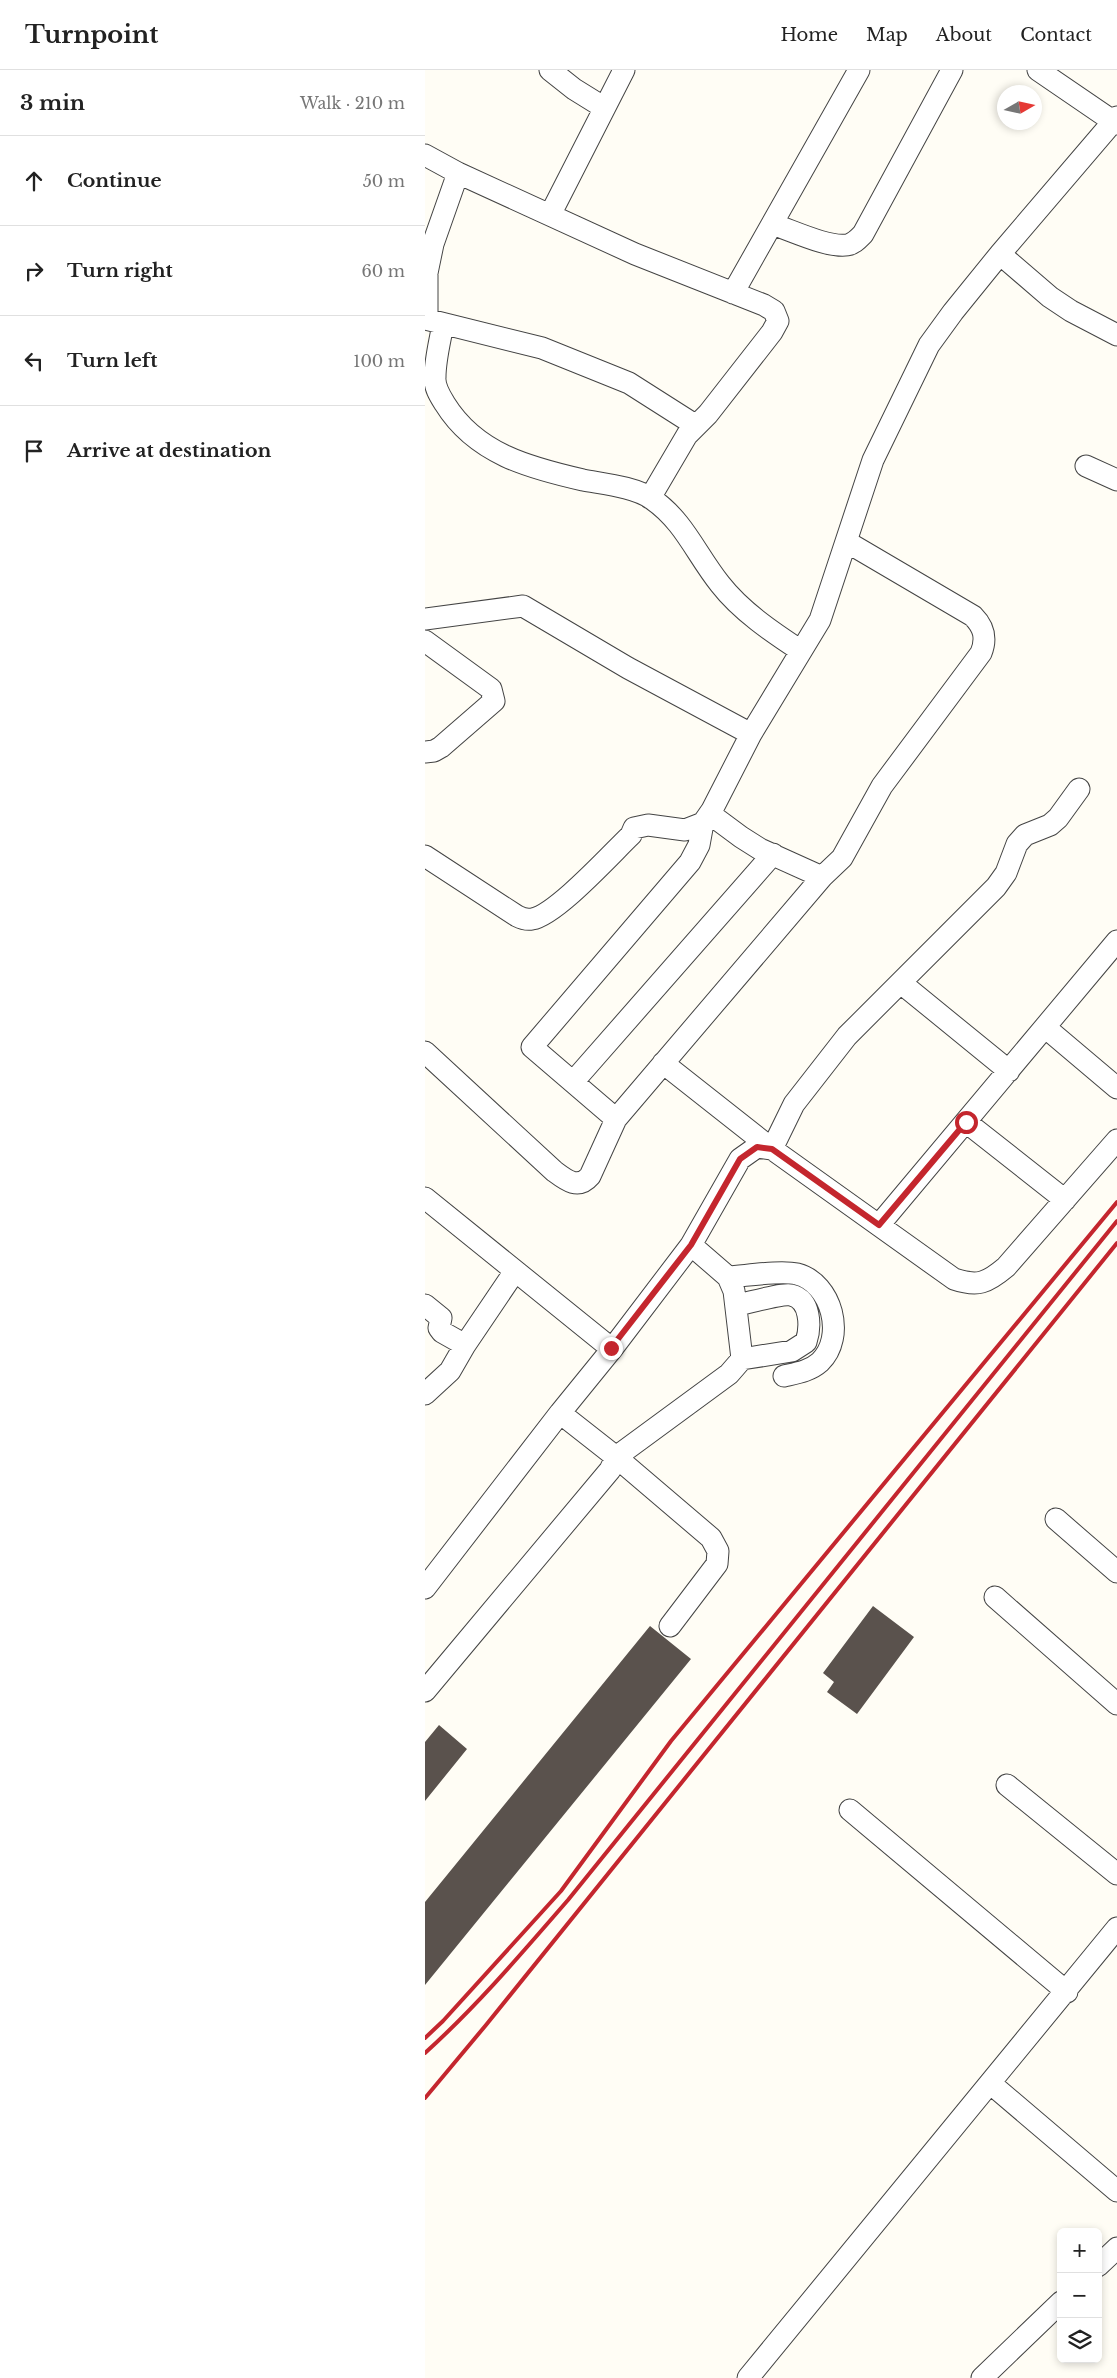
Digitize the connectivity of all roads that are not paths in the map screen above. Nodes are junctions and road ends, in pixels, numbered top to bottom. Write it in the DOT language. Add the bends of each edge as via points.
graph roads {
  1 [pos="550,70"];
  2 [pos="624,70"];
  3 [pos="859,70"];
  4 [pos="952,70"];
  5 [pos="1038,70"];
  6 [pos="603,107"];
  7 [pos="1116,121"];
  8 [pos="425,155"];
  9 [pos="458,173"];
  10 [pos="550,215"];
  11 [pos="772,224"];
  12 [pos="1000,254"];
  13 [pos="733,293"];
  14 [pos="432,321"];
  15 [pos="1117,335"];
  16 [pos="695,425"];
  17 [pos="1086,466"];
  18 [pos="1117,480"];
  19 [pos="650,498"];
  20 [pos="847,542"];
  21 [pos="425,619"];
  22 [pos="425,642"];
  23 [pos="801,651"];
  24 [pos="751,734"];
  25 [pos="425,752"];
  26 [pos="1079,789"];
  27 [pos="706,819"];
  28 [pos="773,854"];
  29 [pos="426,858"];
  30 [pos="822,877"];
  31 [pos="1117,941"];
  32 [pos="901,983"];
  33 [pos="1046,1028"];
  34 [pos="425,1052"];
  35 [pos="663,1063"];
  36 [pos="1009,1071"];
  37 [pos="573,1082"];
  38 [pos="1117,1088"];
  39 [pos="616,1119"];
  40 [pos="966,1122"];
  41 [pos="1117,1140"];
  42 [pos="772,1149"];
  43 [pos="425,1198"];
  44 [pos="1065,1200"];
  45 [pos="879,1225"];
  46 [pos="691,1245"];
  47 [pos="515,1271"];
  48 [pos="728,1277"];
  49 [pos="425,1305"];
  50 [pos="737,1305"];
  51 [pos="465,1345"];
  52 [pos="611,1348"];
  53 [pos="743,1359"];
  54 [pos="784,1376"];
  55 [pos="425,1394"];
  56 [pos="560,1413"];
  57 [pos="616,1457"];
  58 [pos="1056,1519"];
  59 [pos="1117,1572"];
  60 [pos="425,1588"];
  61 [pos="995,1597"];
  62 [pos="670,1626"];
  63 [pos="425,1691"];
  64 [pos="1117,1704"];
  65 [pos="1007,1785"];
  66 [pos="850,1810"];
  67 [pos="1117,1874"];
  68 [pos="1117,1928"];
  69 [pos="1067,1992"];
  70 [pos="990,2083"];
  71 [pos="1117,2191"];
  72 [pos="1117,2248"];
  73 [pos="1102,2262"];
  74 [pos="1057,2306"];
  75 [pos="748,2378"];
  76 [pos="982,2378"];
  1 -- 6 [label="street"];
  2 -- 6 [label="street"];
  3 -- 11 [label="street"];
  4 -- 11 [label="street" via="856,242 832,244"];
  5 -- 7 [label="street"];
  6 -- 10 [label="street"];
  7 -- 12 [label="street"];
  8 -- 9 [label="street"];
  9 -- 10 [label="street"];
  9 -- 14 [label="street" via="433,244 427,273"];
  10 -- 13 [label="street" via="635,254"];
  11 -- 13 [label="street"];
  12 -- 15 [label="street" via="1050,297"];
  12 -- 20 [label="street" via="929,345 873,460"];
  13 -- 16 [label="street" via="764,304 774,312 778,321 717,404"];
  14 -- 16 [label="street" via="542,348 629,384"];
  14 -- 19 [label="street" via="434,378 438,392 452,416 485,445 500,455 547,472 609,484"];
  16 -- 19 [label="street"];
  17 -- 18 [label="street"];
  19 -- 23 [label="street" via="674,516 731,597"];
  20 -- 23 [label="street" via="820,620"];
  20 -- 30 [label="street" via="973,616 981,624 985,643 882,786 842,858"];
  21 -- 24 [label="street" via="523,606 628,668"];
  22 -- 25 [label="street" via="491,689 494,702 441,747"];
  23 -- 24 [label="street"];
  24 -- 27 [label="street"];
  26 -- 32 [label="street" via="1050,825 1025,835 1017,844 1006,873 996,887"];
  27 -- 28 [label="street"];
  27 -- 29 [label="street" via="685,830 648,824 634,828 631,835 559,903 530,920 517,916"];
  27 -- 37 [label="street" via="699,845 689,862 532,1047"];
  28 -- 30 [label="street"];
  28 -- 37 [label="street"];
  30 -- 35 [label="street"];
  31 -- 33 [label="street"];
  32 -- 36 [label="street"];
  32 -- 42 [label="street" via="847,1036 823,1065 794,1104"];
  33 -- 36 [label="street"];
  33 -- 38 [label="street"];
  34 -- 39 [label="street" via="565,1180 577,1184 585,1182"];
  35 -- 39 [label="street"];
  35 -- 42 [label="street"];
  36 -- 40 [label="street"];
  37 -- 39 [label="street"];
  40 -- 44 [label="street"];
  40 -- 45 [label="street"];
  41 -- 44 [label="street"];
  42 -- 45 [label="street"];
  42 -- 46 [label="street" via="757,1147 740,1159"];
  43 -- 47 [label="street"];
  44 -- 45 [label="street" via="1006,1268 982,1283 970,1284 954,1279"];
  46 -- 48 [label="street"];
  46 -- 52 [label="street"];
  47 -- 51 [label="street"];
  47 -- 52 [label="street"];
  48 -- 50 [label="street" via="735,1290"];
  48 -- 54 [label="street" via="798,1274 817,1285 826,1296 833,1331 826,1355 808,1370"];
  49 -- 51 [label="street" via="441,1318 439,1328 442,1332"];
  50 -- 53 [label="street"];
  50 -- 53 [label="street" via="790,1295 805,1306 810,1327 806,1342 791,1351"];
  51 -- 55 [label="street" via="450,1371"];
  52 -- 56 [label="street"];
  53 -- 57 [label="street" via="729,1374"];
  56 -- 57 [label="street"];
  56 -- 60 [label="street"];
  57 -- 62 [label="street" via="711,1538 718,1551 717,1564"];
  57 -- 63 [label="street" via="610,1470"];
  58 -- 59 [label="street"];
  61 -- 64 [label="street"];
  65 -- 67 [label="street"];
  66 -- 69 [label="street"];
  68 -- 69 [label="street"];
  69 -- 70 [label="street"];
  70 -- 71 [label="street"];
  70 -- 75 [label="street"];
  72 -- 73 [label="street"];
  74 -- 76 [label="street"];
}
